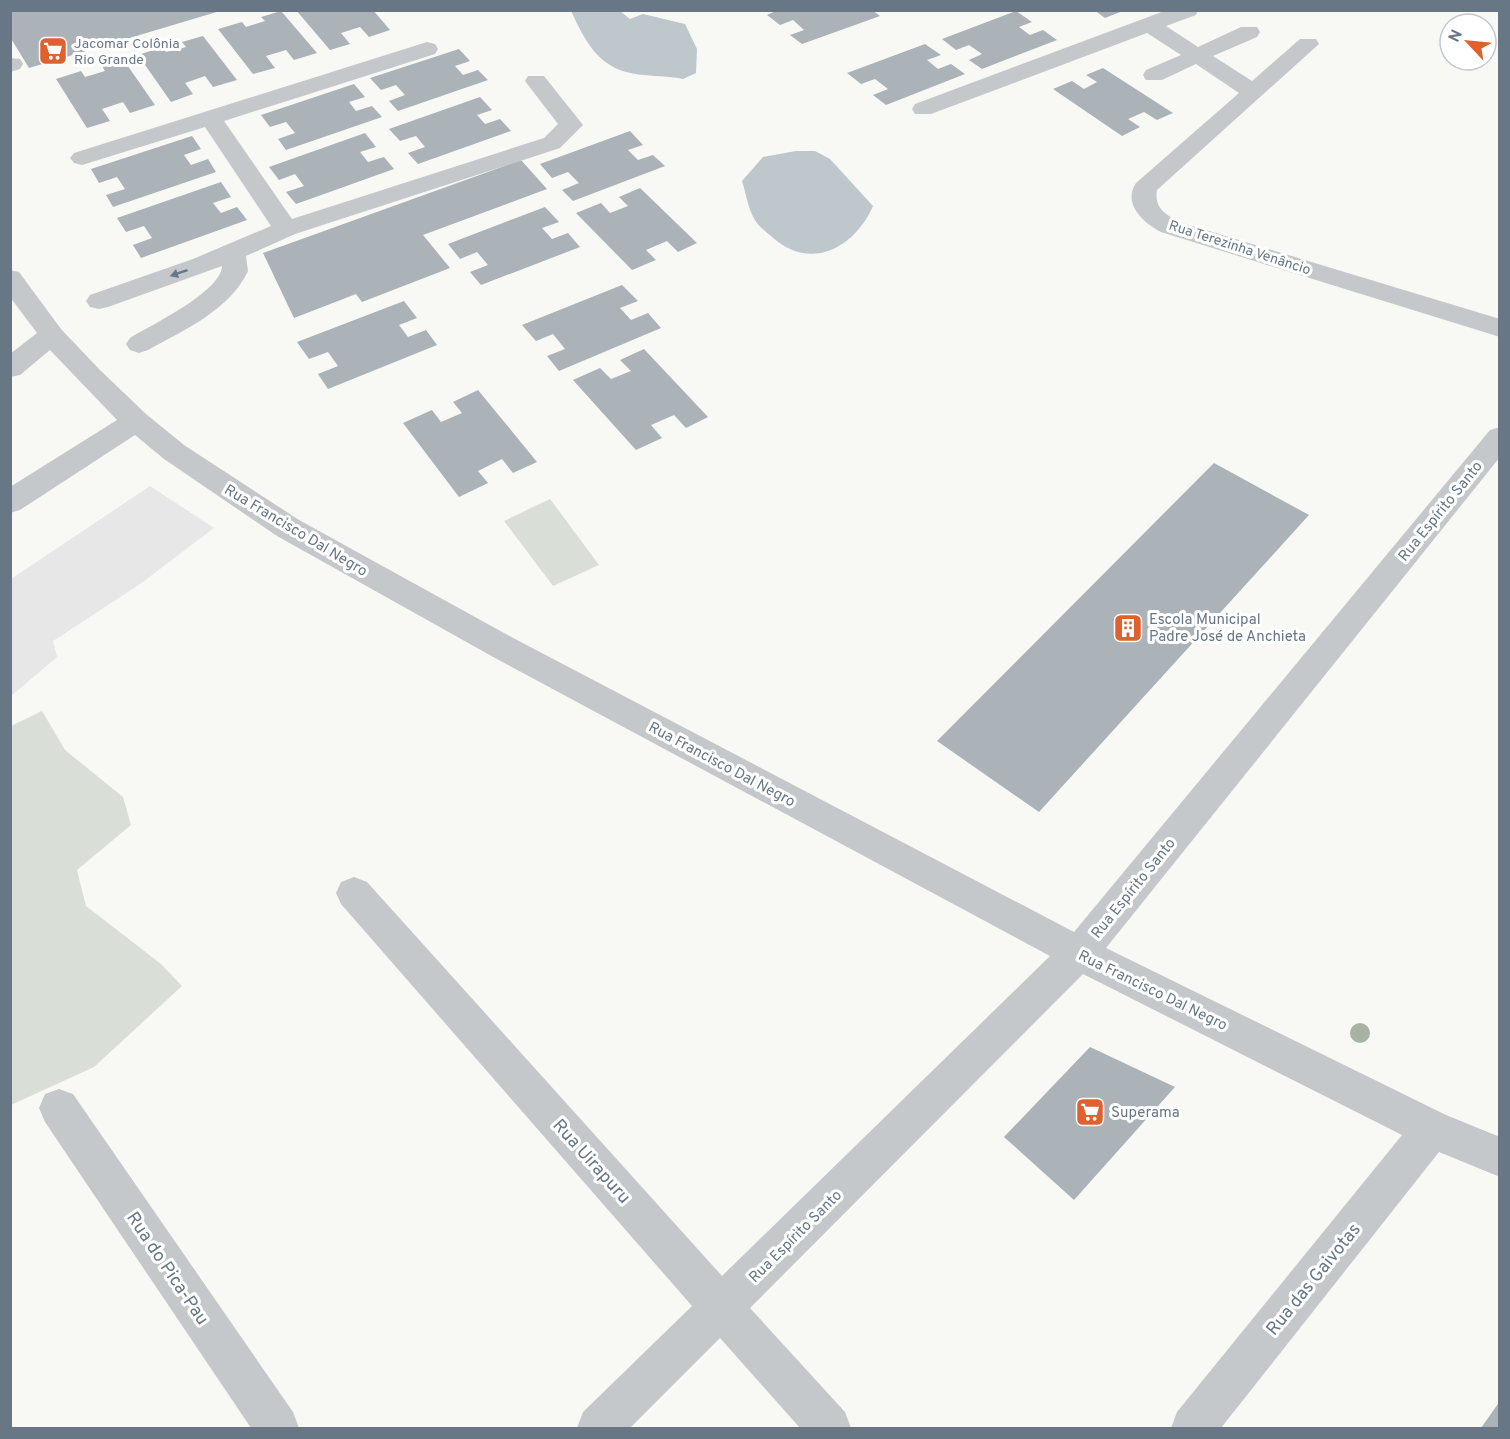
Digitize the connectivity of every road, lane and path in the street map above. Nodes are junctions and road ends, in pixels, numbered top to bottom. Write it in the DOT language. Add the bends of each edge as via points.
graph roads {
  1 [pos="1188,10"];
  2 [pos="1150,25"];
  3 [pos="1249,32"];
  4 [pos="1308,44"];
  5 [pos="427,49"];
  6 [pos="1196,56"];
  7 [pos="1154,75"];
  8 [pos="536,81"];
  9 [pos="1253,92"];
  10 [pos="923,109"];
  11 [pos="210,118"];
  12 [pos="82,158"];
  13 [pos="286,229"];
  14 [pos="233,253"];
  15 [pos="10,278"];
  16 [pos="99,301"];
  17 [pos="1500,328"];
  18 [pos="52,335"];
  19 [pos="139,344"];
  20 [pos="10,368"];
  21 [pos="136,422"];
  22 [pos="1500,437"];
  23 [pos="10,502"];
  24 [pos="354,893"];
  25 [pos="1079,953"];
  26 [pos="58,1108"];
  27 [pos="1432,1129"];
  28 [pos="1500,1157"];
  29 [pos="722,1308"];
  30 [pos="277,1428"];
  31 [pos="599,1428"];
  32 [pos="829,1428"];
  33 [pos="1193,1428"];
  1 -- 2 [label="street"];
  2 -- 6 [label="street"];
  2 -- 10 [label="street"];
  3 -- 6 [label="street"];
  4 -- 9 [label="street, Rua Terezinha Venâncio"];
  5 -- 11 [label="street"];
  6 -- 7 [label="street"];
  6 -- 9 [label="street"];
  8 -- 13 [label="street" via="571,125 552,143"];
  9 -- 17 [label="street, Rua Terezinha Venâncio" via="1145,188 1142,199 1153,217 1170,226"];
  11 -- 12 [label="street"];
  11 -- 13 [label="street"];
  13 -- 14 [label="street"];
  14 -- 16 [label="street, one-way"];
  14 -- 19 [label="street" via="235,272 226,286 201,307"];
  15 -- 18 [label="street, Rua Francisco Dal Negro"];
  18 -- 20 [label="street"];
  18 -- 21 [label="street, Rua Francisco Dal Negro"];
  21 -- 23 [label="street"];
  21 -- 25 [label="street, Rua Francisco Dal Negro" via="288,528 506,649"];
  22 -- 25 [label="street, Rua Espírito Santo"];
  24 -- 29 [label="street, Rua Uirapuru"];
  25 -- 27 [label="street, Rua Francisco Dal Negro"];
  25 -- 29 [label="street, Rua Espírito Santo"];
  26 -- 30 [label="street, Rua do Pica-Pau"];
  27 -- 28 [label="street, Rua Francisco Dal Negro"];
  27 -- 33 [label="street, Rua das Gaivotas"];
  29 -- 31 [label="street, Rua Espírito Santo"];
  29 -- 32 [label="street, Rua Uirapuru"];
}
